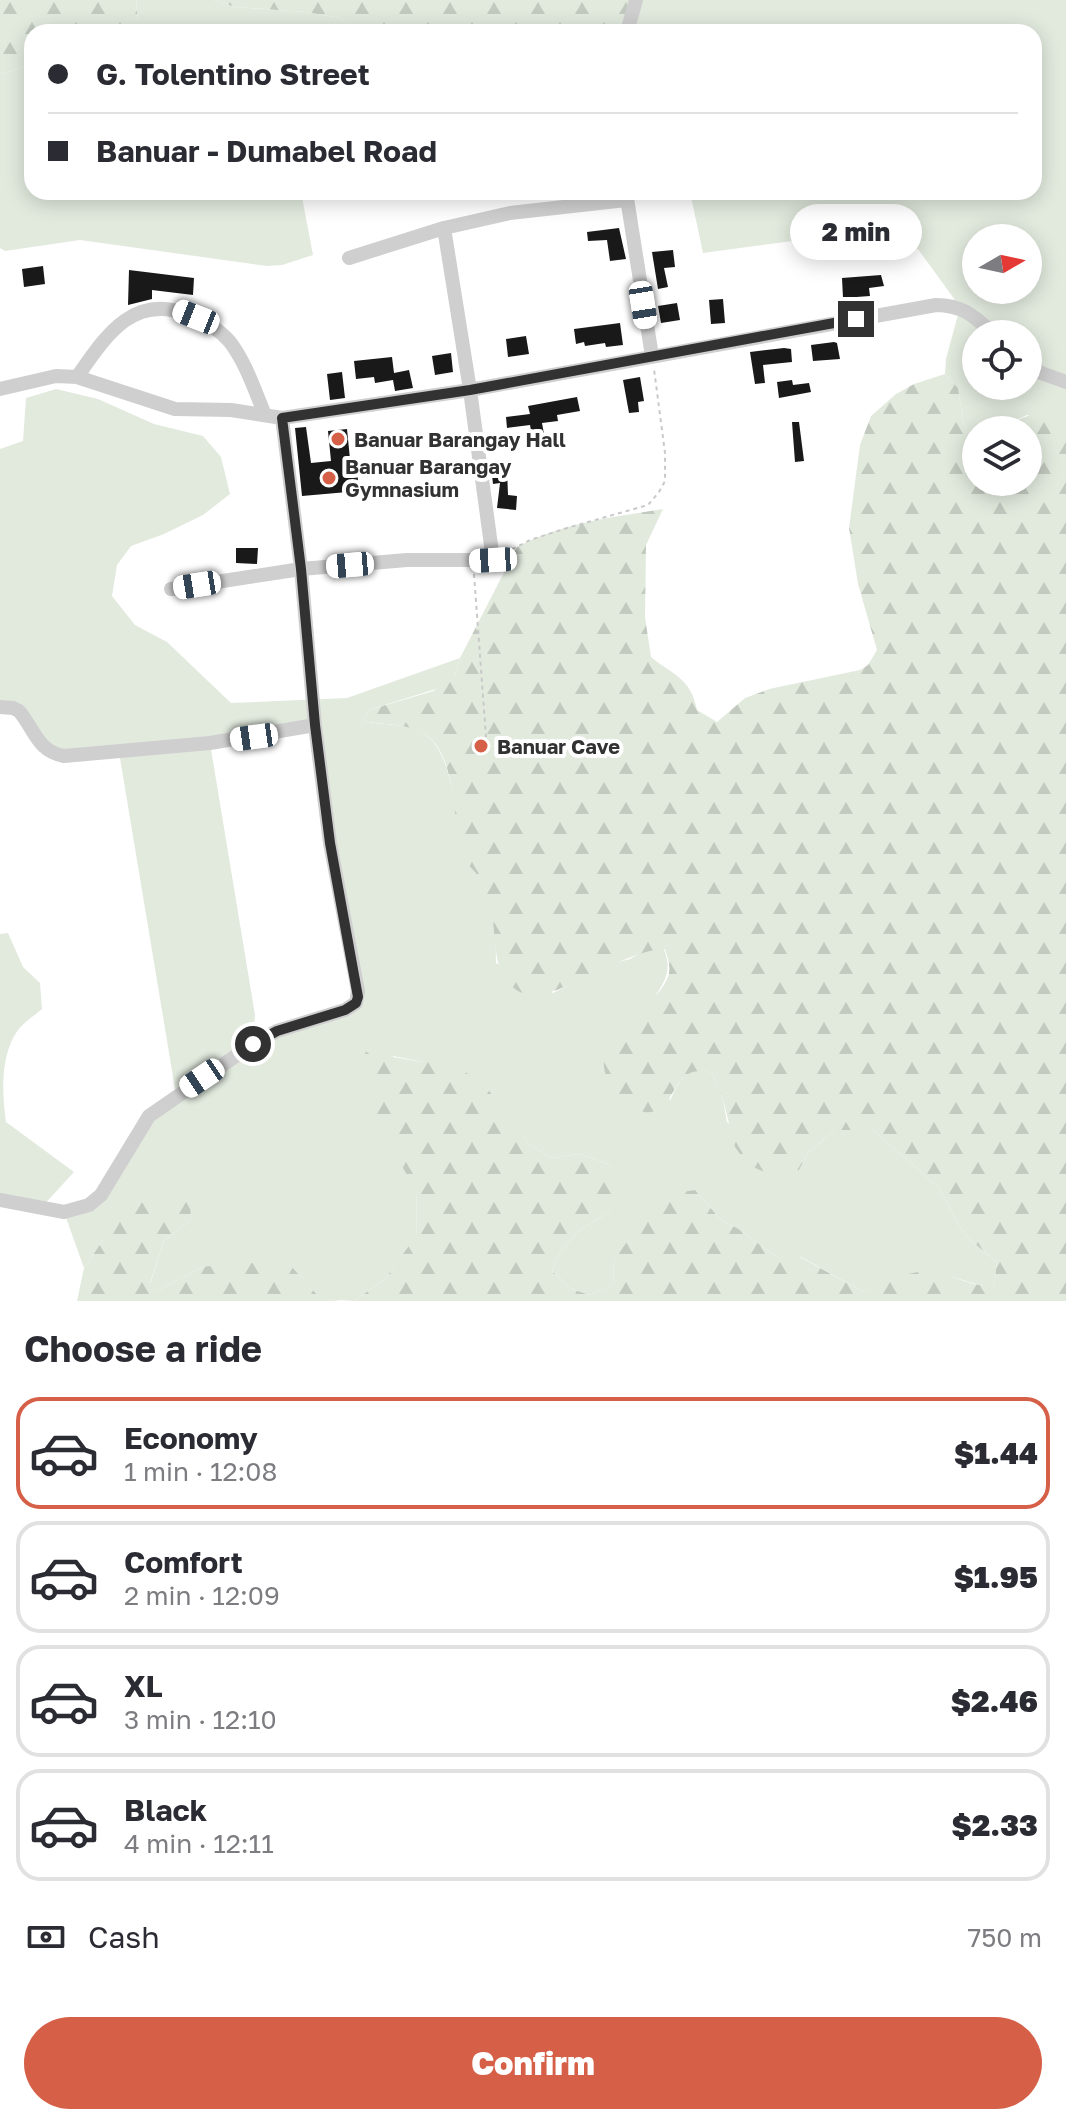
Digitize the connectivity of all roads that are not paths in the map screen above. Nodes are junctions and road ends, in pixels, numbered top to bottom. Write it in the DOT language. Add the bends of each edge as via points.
graph roads {
  1 [pos="636,0"];
  2 [pos="629,24"];
  3 [pos="599,200"];
  4 [pos="627,200"];
  5 [pos="444,228"];
  6 [pos="349,258"];
  7 [pos="979,320"];
  8 [pos="652,356"];
  9 [pos="1042,373"];
  10 [pos="77,377"];
  11 [pos="1066,382"];
  12 [pos="0,389"];
  13 [pos="470,390"];
  14 [pos="265,415"];
  15 [pos="282,418"];
  16 [pos="301,569"];
  17 [pos="171,589"];
  18 [pos="0,707"];
  19 [pos="315,725"];
  20 [pos="0,1200"];
  1 -- 2 [label="street"];
  3 -- 5 [label="street"];
  4 -- 8 [label="street"];
  5 -- 6 [label="street"];
  5 -- 13 [label="street"];
  7 -- 8 [label="street" via="960,307 936,305"];
  8 -- 13 [label="street"];
  9 -- 11 [label="street"];
  10 -- 12 [label="street" via="56,376"];
  10 -- 14 [label="street" via="175,409"];
  10 -- 14 [label="street" via="104,338 133,314 179,310 215,327 231,344"];
  13 -- 15 [label="street"];
  13 -- 16 [label="street" via="493,560 407,560"];
  14 -- 15 [label="street"];
  15 -- 16 [label="street"];
  16 -- 17 [label="street"];
  16 -- 19 [label="street"];
  18 -- 19 [label="street" via="19,711 42,747 64,756 210,743"];
  19 -- 20 [label="street" via="356,1003 253,1044 149,1116 101,1195 89,1205 64,1212"];
}
